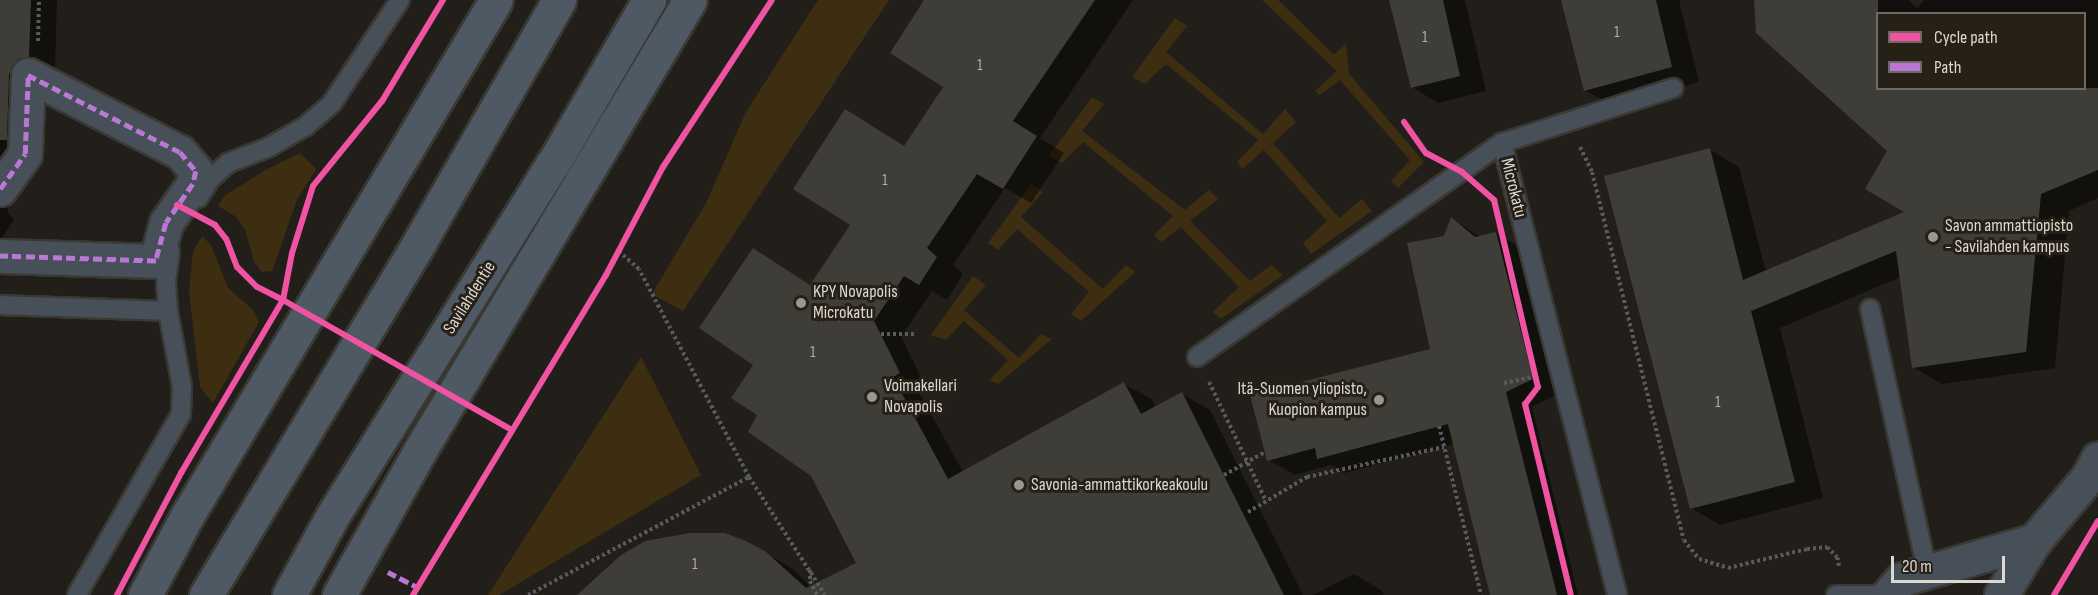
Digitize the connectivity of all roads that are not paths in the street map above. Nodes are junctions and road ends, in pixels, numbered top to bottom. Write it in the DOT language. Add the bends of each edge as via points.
graph roads {
  1 [pos="400,0"];
  2 [pos="496,0"];
  3 [pos="559,0"];
  4 [pos="649,0"];
  5 [pos="690,0"];
  6 [pos="1673,88"];
  7 [pos="1502,143"];
  8 [pos="0,189"];
  9 [pos="0,256"];
  10 [pos="0,305"];
  11 [pos="1870,309"];
  12 [pos="168,311"];
  13 [pos="1197,357"];
  14 [pos="2098,458"];
  15 [pos="2035,540"];
  16 [pos="1927,571"];
  17 [pos="1840,594"];
  18 [pos="77,595"];
  19 [pos="146,595"];
  20 [pos="206,595"];
  21 [pos="289,595"];
  22 [pos="339,595"];
  23 [pos="1617,595"];
  24 [pos="1872,595"];
  25 [pos="1888,595"];
  26 [pos="2001,595"];
  1 -- 12 [label="lane" via="332,103 306,126 269,147 228,163 211,177 168,257"];
  2 -- 19 [label="main road" via="193,506"];
  3 -- 20 [label="main road" via="420,241"];
  4 -- 21 [label="main road, Savilahdentie" via="489,268 333,514"];
  5 -- 22 [label="main road" via="425,442"];
  6 -- 7 [label="lane"];
  7 -- 13 [label="lane, Microkatu"];
  7 -- 23 [label="lane, Microkatu"];
  8 -- 9 [label="street" via="26,154 28,75 180,152 196,171 193,184 166,223 156,261"];
  10 -- 12 [label="lane"];
  11 -- 16 [label="lane"];
  12 -- 18 [label="lane" via="182,387 181,414"];
  14 -- 15 [label="street" via="2088,477"];
  15 -- 16 [label="street"];
  15 -- 26 [label="street"];
  16 -- 25 [label="street" via="1902,579"];
  17 -- 24 [label="lane"];
}
